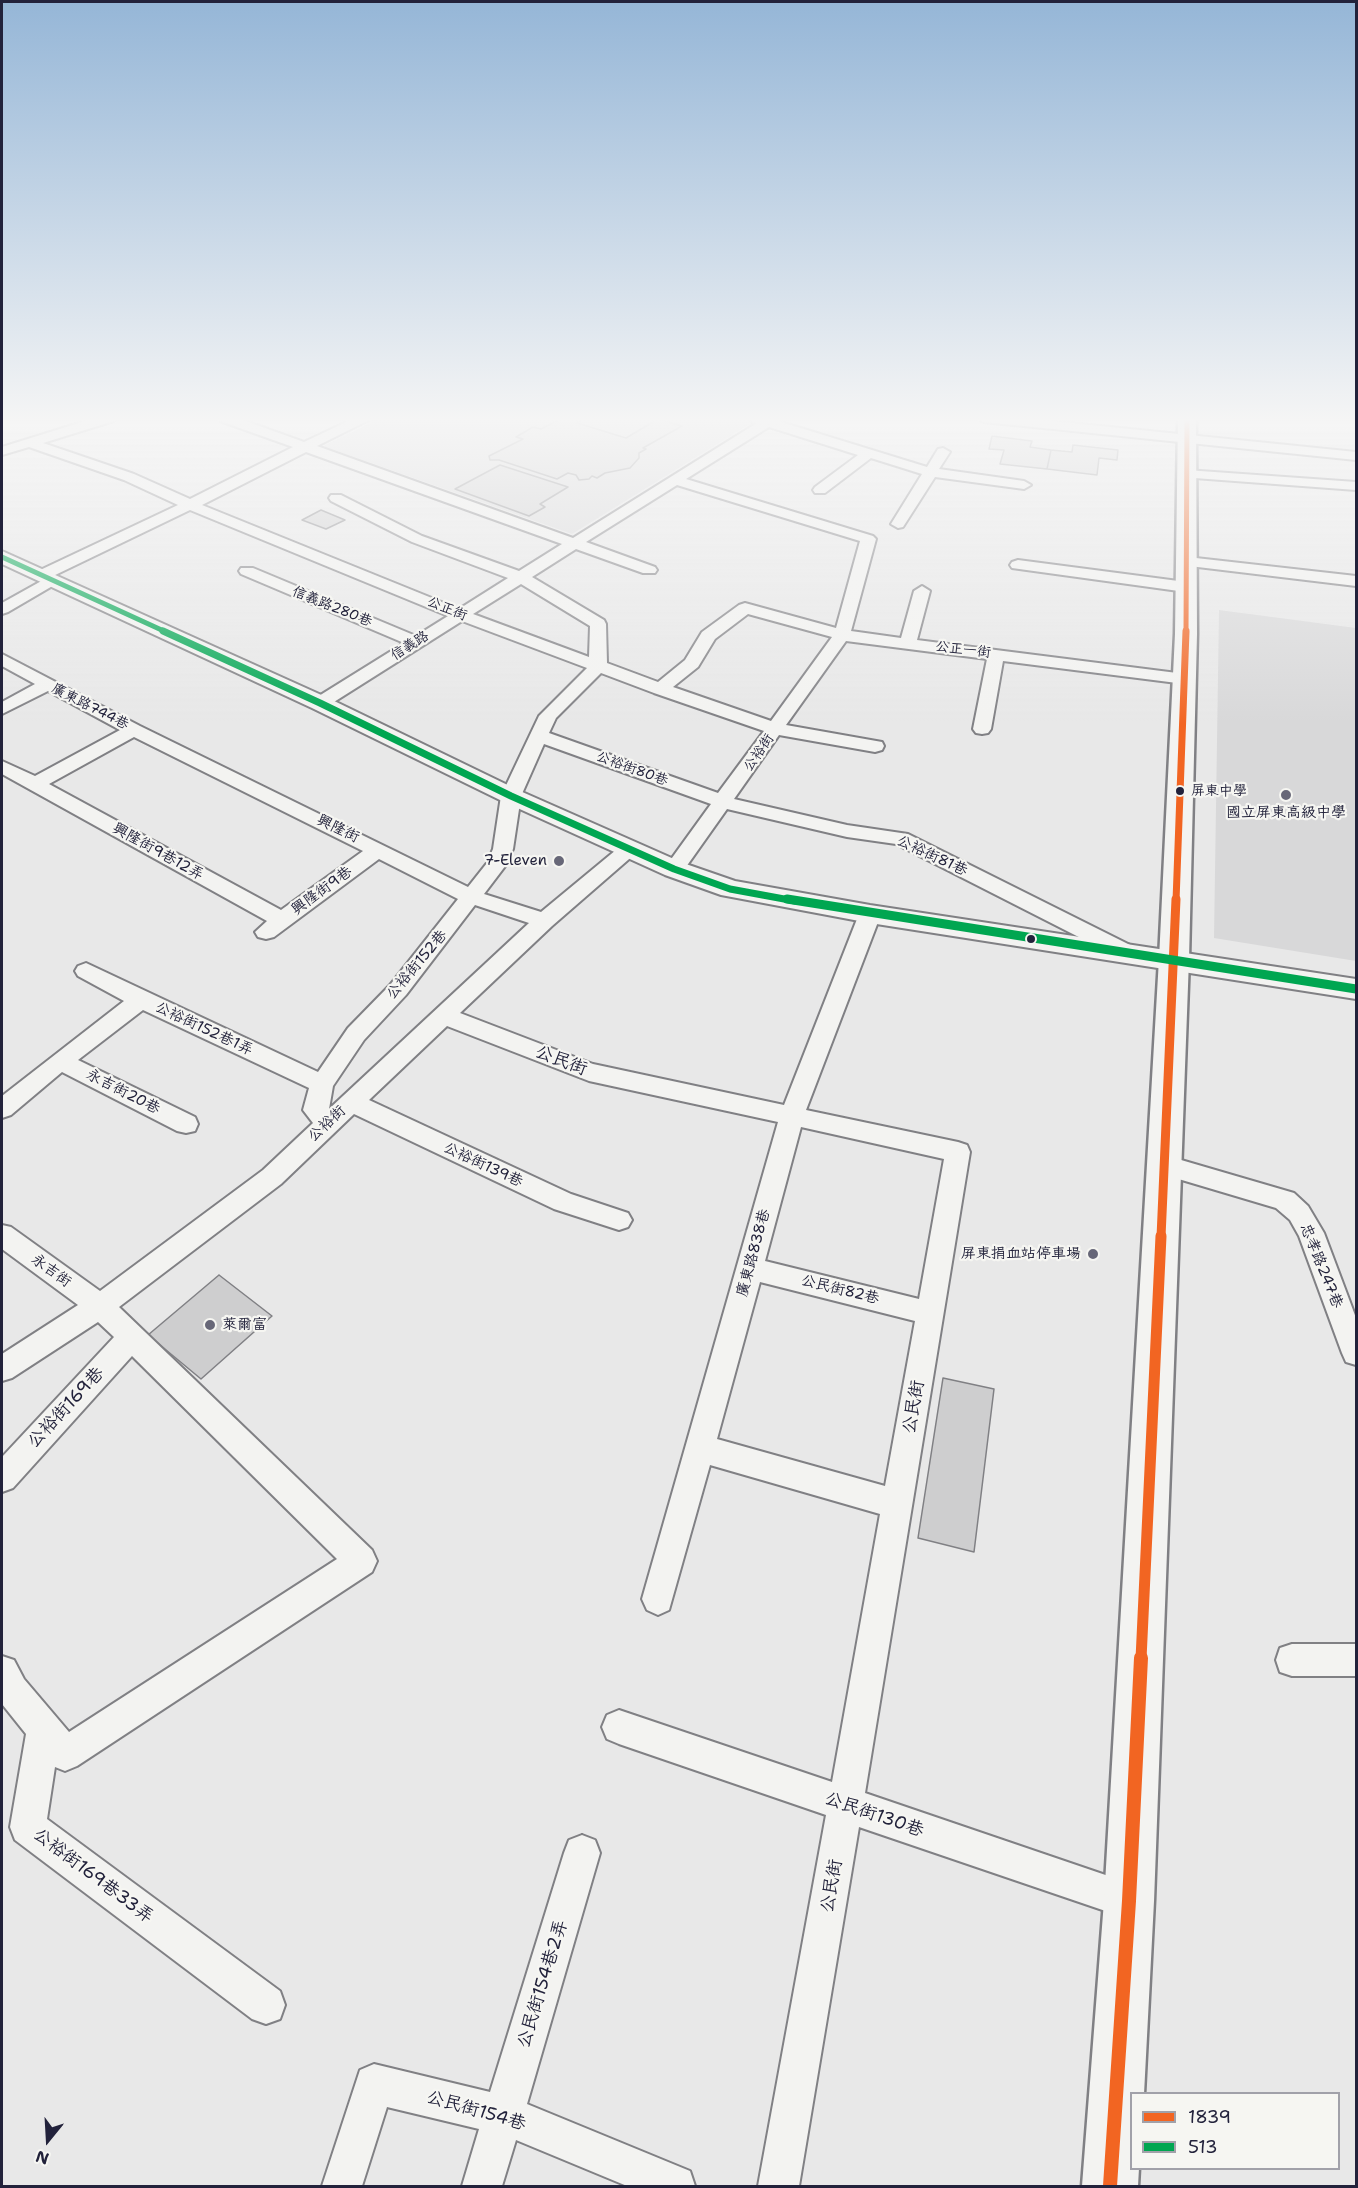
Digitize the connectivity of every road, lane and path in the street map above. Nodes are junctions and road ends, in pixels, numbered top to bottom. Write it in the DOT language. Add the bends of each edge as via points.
graph roads {
  1 [pos="160,520"];
  2 [pos="227,520"];
  3 [pos="380,520"];
  4 [pos="510,520"];
  5 [pos="610,520"];
  6 [pos="806,520"];
  7 [pos="900,520"];
  8 [pos="1187,520"];
  9 [pos="898,524"];
  10 [pos="574,543"];
  11 [pos="2,557"];
  12 [pos="1187,562"];
  13 [pos="1018,565"];
  14 [pos="649,570"];
  15 [pos="247,571"];
  16 [pos="521,577"];
  17 [pos="47,578"];
  18 [pos="1356,580"];
  19 [pos="1186,587"];
  20 [pos="922,591"];
  21 [pos="2,609"];
  22 [pos="460,615"];
  23 [pos="842,635"];
  24 [pos="417,642"];
  25 [pos="908,644"];
  26 [pos="996,655"];
  27 [pos="2,659"];
  28 [pos="598,666"];
  29 [pos="1185,679"];
  30 [pos="46,685"];
  31 [pos="660,689"];
  32 [pos="320,703"];
  33 [pos="2,709"];
  34 [pos="776,729"];
  35 [pos="982,729"];
  36 [pos="134,730"];
  37 [pos="540,736"];
  38 [pos="875,746"];
  39 [pos="2,767"];
  40 [pos="35,784"];
  41 [pos="511,796"];
  42 [pos="724,802"];
  43 [pos="379,849"];
  44 [pos="629,849"];
  45 [pos="674,869"];
  46 [pos="472,897"];
  47 [pos="870,914"];
  48 [pos="544,921"];
  49 [pos="274,926"];
  50 [pos="1126,952"];
  51 [pos="1174,959"];
  52 [pos="86,971"];
  53 [pos="1356,989"];
  54 [pos="141,1000"];
  55 [pos="444,1016"];
  56 [pos="60,1060"];
  57 [pos="322,1084"];
  58 [pos="350,1102"];
  59 [pos="2,1109"];
  60 [pos="792,1116"];
  61 [pos="328,1123"];
  62 [pos="186,1124"];
  63 [pos="1164,1165"];
  64 [pos="619,1220"];
  65 [pos="2,1235"];
  66 [pos="750,1268"];
  67 [pos="100,1306"];
  68 [pos="930,1313"];
  69 [pos="131,1338"];
  70 [pos="1356,1353"];
  71 [pos="2,1369"];
  72 [pos="699,1448"];
  73 [pos="2,1478"];
  74 [pos="897,1504"];
  75 [pos="658,1599"];
  76 [pos="1292,1660"];
  77 [pos="1356,1660"];
  78 [pos="2,1671"];
  79 [pos="619,1727"];
  80 [pos="44,1730"];
  81 [pos="846,1805"];
  82 [pos="582,1853"];
  83 [pos="1129,1901"];
  84 [pos="266,2005"];
  85 [pos="504,2115"];
  86 [pos="342,2187"];
  87 [pos="482,2187"];
  88 [pos="675,2187"];
  89 [pos="780,2187"];
  90 [pos="1110,2187"];
  1 -- 17 [label="street"];
  2 -- 22 [label="street, 公正街"];
  3 -- 16 [label="street" via="417,539"];
  4 -- 10 [label="street"];
  5 -- 10 [label="street, 信義路"];
  6 -- 23 [label="street, 公裕街" via="868,539"];
  7 -- 9 [label="street"];
  8 -- 12 [label="main road"];
  10 -- 14 [label="street"];
  10 -- 16 [label="street, 信義路"];
  11 -- 17 [label="street"];
  12 -- 18 [label="street"];
  12 -- 19 [label="main road"];
  13 -- 19 [label="street"];
  15 -- 24 [label="street, 信義路280巷"];
  16 -- 22 [label="street, 信義路"];
  16 -- 28 [label="street" via="598,624"];
  17 -- 21 [label="street"];
  17 -- 32 [label="street"];
  19 -- 29 [label="main road"];
  20 -- 25 [label="street"];
  22 -- 24 [label="street, 信義路"];
  22 -- 28 [label="street, 公正街"];
  23 -- 25 [label="street, 公正一街"];
  23 -- 31 [label="street, 公正一街" via="745,608 708,636 692,663"];
  23 -- 34 [label="street, 公裕街"];
  24 -- 32 [label="street, 信義路"];
  25 -- 26 [label="street, 公正一街"];
  26 -- 29 [label="street, 公正一街"];
  26 -- 35 [label="street"];
  27 -- 30 [label="street, 廣東路744巷"];
  28 -- 31 [label="street, 公正街"];
  28 -- 37 [label="street, 公裕街152巷" via="548,716"];
  29 -- 51 [label="main road"];
  30 -- 33 [label="street, 廣東路744巷"];
  30 -- 36 [label="street, 廣東路744巷"];
  31 -- 34 [label="street, 公正街"];
  32 -- 41 [label="street"];
  34 -- 38 [label="street, 公正街"];
  34 -- 42 [label="street, 公裕街"];
  36 -- 40 [label="street"];
  36 -- 43 [label="street, 興隆街"];
  37 -- 41 [label="street, 公裕街152巷"];
  37 -- 42 [label="street, 公裕街80巷"];
  39 -- 40 [label="street, 興隆街9巷12弄"];
  40 -- 49 [label="street, 興隆街9巷12弄"];
  41 -- 44 [label="street"];
  41 -- 46 [label="street, 公裕街152巷" via="503,849"];
  42 -- 45 [label="street, 公裕街"];
  42 -- 50 [label="street, 公裕街81巷" via="847,831 901,838"];
  43 -- 46 [label="street, 興隆街"];
  43 -- 49 [label="street, 興隆街9巷"];
  44 -- 45 [label="street"];
  44 -- 48 [label="street, 公裕街"];
  45 -- 47 [label="street" via="730,889"];
  46 -- 48 [label="street, 興隆街"];
  46 -- 57 [label="street, 公裕街152巷" via="398,990 357,1034"];
  47 -- 50 [label="street"];
  47 -- 60 [label="street, 廣東路838巷"];
  48 -- 55 [label="street, 公裕街"];
  50 -- 51 [label="street"];
  51 -- 53 [label="street"];
  51 -- 63 [label="main road"];
  52 -- 54 [label="street, 公裕街152巷1弄"];
  54 -- 56 [label="street"];
  54 -- 57 [label="street, 公裕街152巷1弄"];
  55 -- 58 [label="street, 公裕街"];
  55 -- 60 [label="street, 公民街" via="589,1072"];
  56 -- 59 [label="street"];
  56 -- 62 [label="street, 永吉街20巷"];
  57 -- 61 [label="street, 公裕街152巷" via="315,1110"];
  58 -- 61 [label="street, 公裕街"];
  58 -- 64 [label="street, 公裕街139巷" via="563,1202"];
  60 -- 66 [label="street, 廣東路838巷"];
  60 -- 68 [label="street, 公民街" via="958,1152"];
  61 -- 67 [label="street, 公裕街" via="272,1177"];
  63 -- 70 [label="street, 忠孝路247巷" via="1285,1200 1299,1213 1311,1233"];
  63 -- 83 [label="main road"];
  65 -- 67 [label="street, 永吉街"];
  66 -- 68 [label="street, 公民街82巷"];
  66 -- 72 [label="street, 廣東路838巷"];
  67 -- 69 [label="street, 永吉街"];
  67 -- 71 [label="street, 公裕街"];
  68 -- 74 [label="street, 公民街"];
  69 -- 73 [label="street, 公裕街169巷"];
  69 -- 80 [label="street, 永吉街" via="362,1561 65,1754"];
  72 -- 74 [label="street"];
  72 -- 75 [label="street, 廣東路838巷"];
  74 -- 81 [label="street, 公民街"];
  76 -- 77 [label="street"];
  78 -- 80 [label="street" via="12,1691"];
  79 -- 81 [label="street, 公民街130巷"];
  80 -- 84 [label="street, 公裕街169巷33弄" via="28,1827"];
  81 -- 83 [label="street, 公民街130巷"];
  81 -- 89 [label="street, 公民街"];
  82 -- 85 [label="street, 公民街154巷2弄"];
  83 -- 90 [label="main road"];
  85 -- 86 [label="street, 公民街154巷" via="374,2084"];
  85 -- 87 [label="street, 公民街154巷2弄"];
  85 -- 88 [label="street, 公民街154巷"];
}
